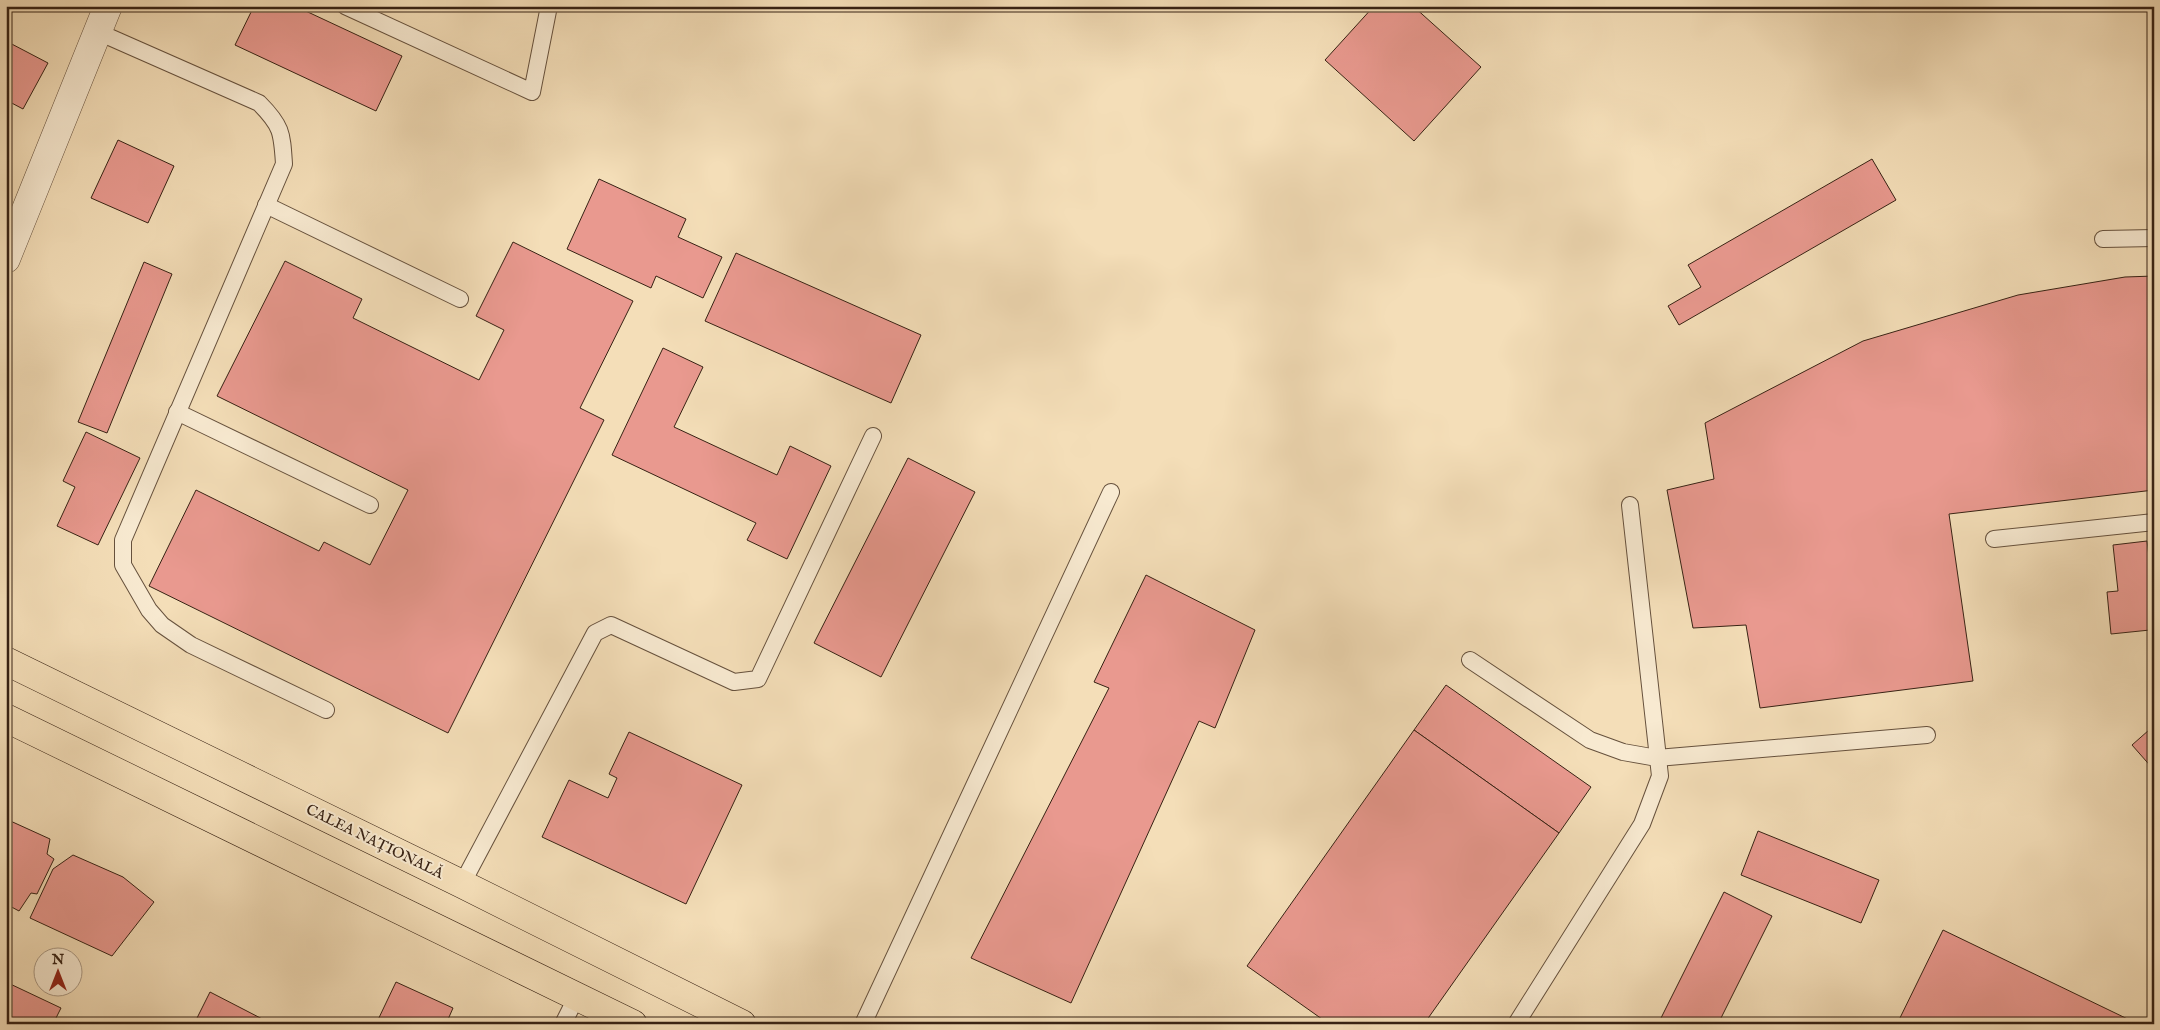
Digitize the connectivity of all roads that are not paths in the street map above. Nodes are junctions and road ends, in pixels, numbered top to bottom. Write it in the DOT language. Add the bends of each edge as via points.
graph roads {
  1 [pos="108,6"];
  2 [pos="345,6"];
  3 [pos="549,6"];
  4 [pos="98,32"];
  5 [pos="266,205"];
  6 [pos="2154,238"];
  7 [pos="2103,239"];
  8 [pos="6,259"];
  9 [pos="460,299"];
  10 [pos="178,412"];
  11 [pos="873,436"];
  12 [pos="1111,492"];
  13 [pos="370,505"];
  14 [pos="1630,505"];
  15 [pos="2154,522"];
  16 [pos="1994,539"];
  17 [pos="1470,660"];
  18 [pos="6,661"];
  19 [pos="326,710"];
  20 [pos="6,718"];
  21 [pos="1927,735"];
  22 [pos="1657,758"];
  23 [pos="462,884"];
  24 [pos="576,996"];
  25 [pos="563,1024"];
  26 [pos="633,1024"];
  27 [pos="742,1024"];
  28 [pos="863,1024"];
  29 [pos="1516,1024"];
  1 -- 4 [label="street"];
  2 -- 3 [label="lane" via="532,92"];
  4 -- 5 [label="lane" via="259,103 276,120 282,137 284,164"];
  4 -- 8 [label="street"];
  5 -- 9 [label="lane"];
  5 -- 10 [label="lane"];
  6 -- 7 [label="lane"];
  10 -- 13 [label="lane"];
  10 -- 19 [label="lane" via="123,540 123,565 149,610 162,625 191,645"];
  11 -- 23 [label="lane" via="758,679 734,682 611,625 595,633"];
  12 -- 28 [label="lane"];
  14 -- 22 [label="lane"];
  15 -- 16 [label="lane"];
  17 -- 22 [label="lane" via="1590,740 1623,752"];
  18 -- 23 [label="main road, CALEA NAȚIONALĂ"];
  20 -- 24 [label="main road"];
  21 -- 22 [label="lane"];
  22 -- 29 [label="lane" via="1660,776 1642,824"];
  23 -- 27 [label="main road, CALEA NAȚIONALĂ"];
  24 -- 25 [label="lane"];
  24 -- 26 [label="main road"];
}
